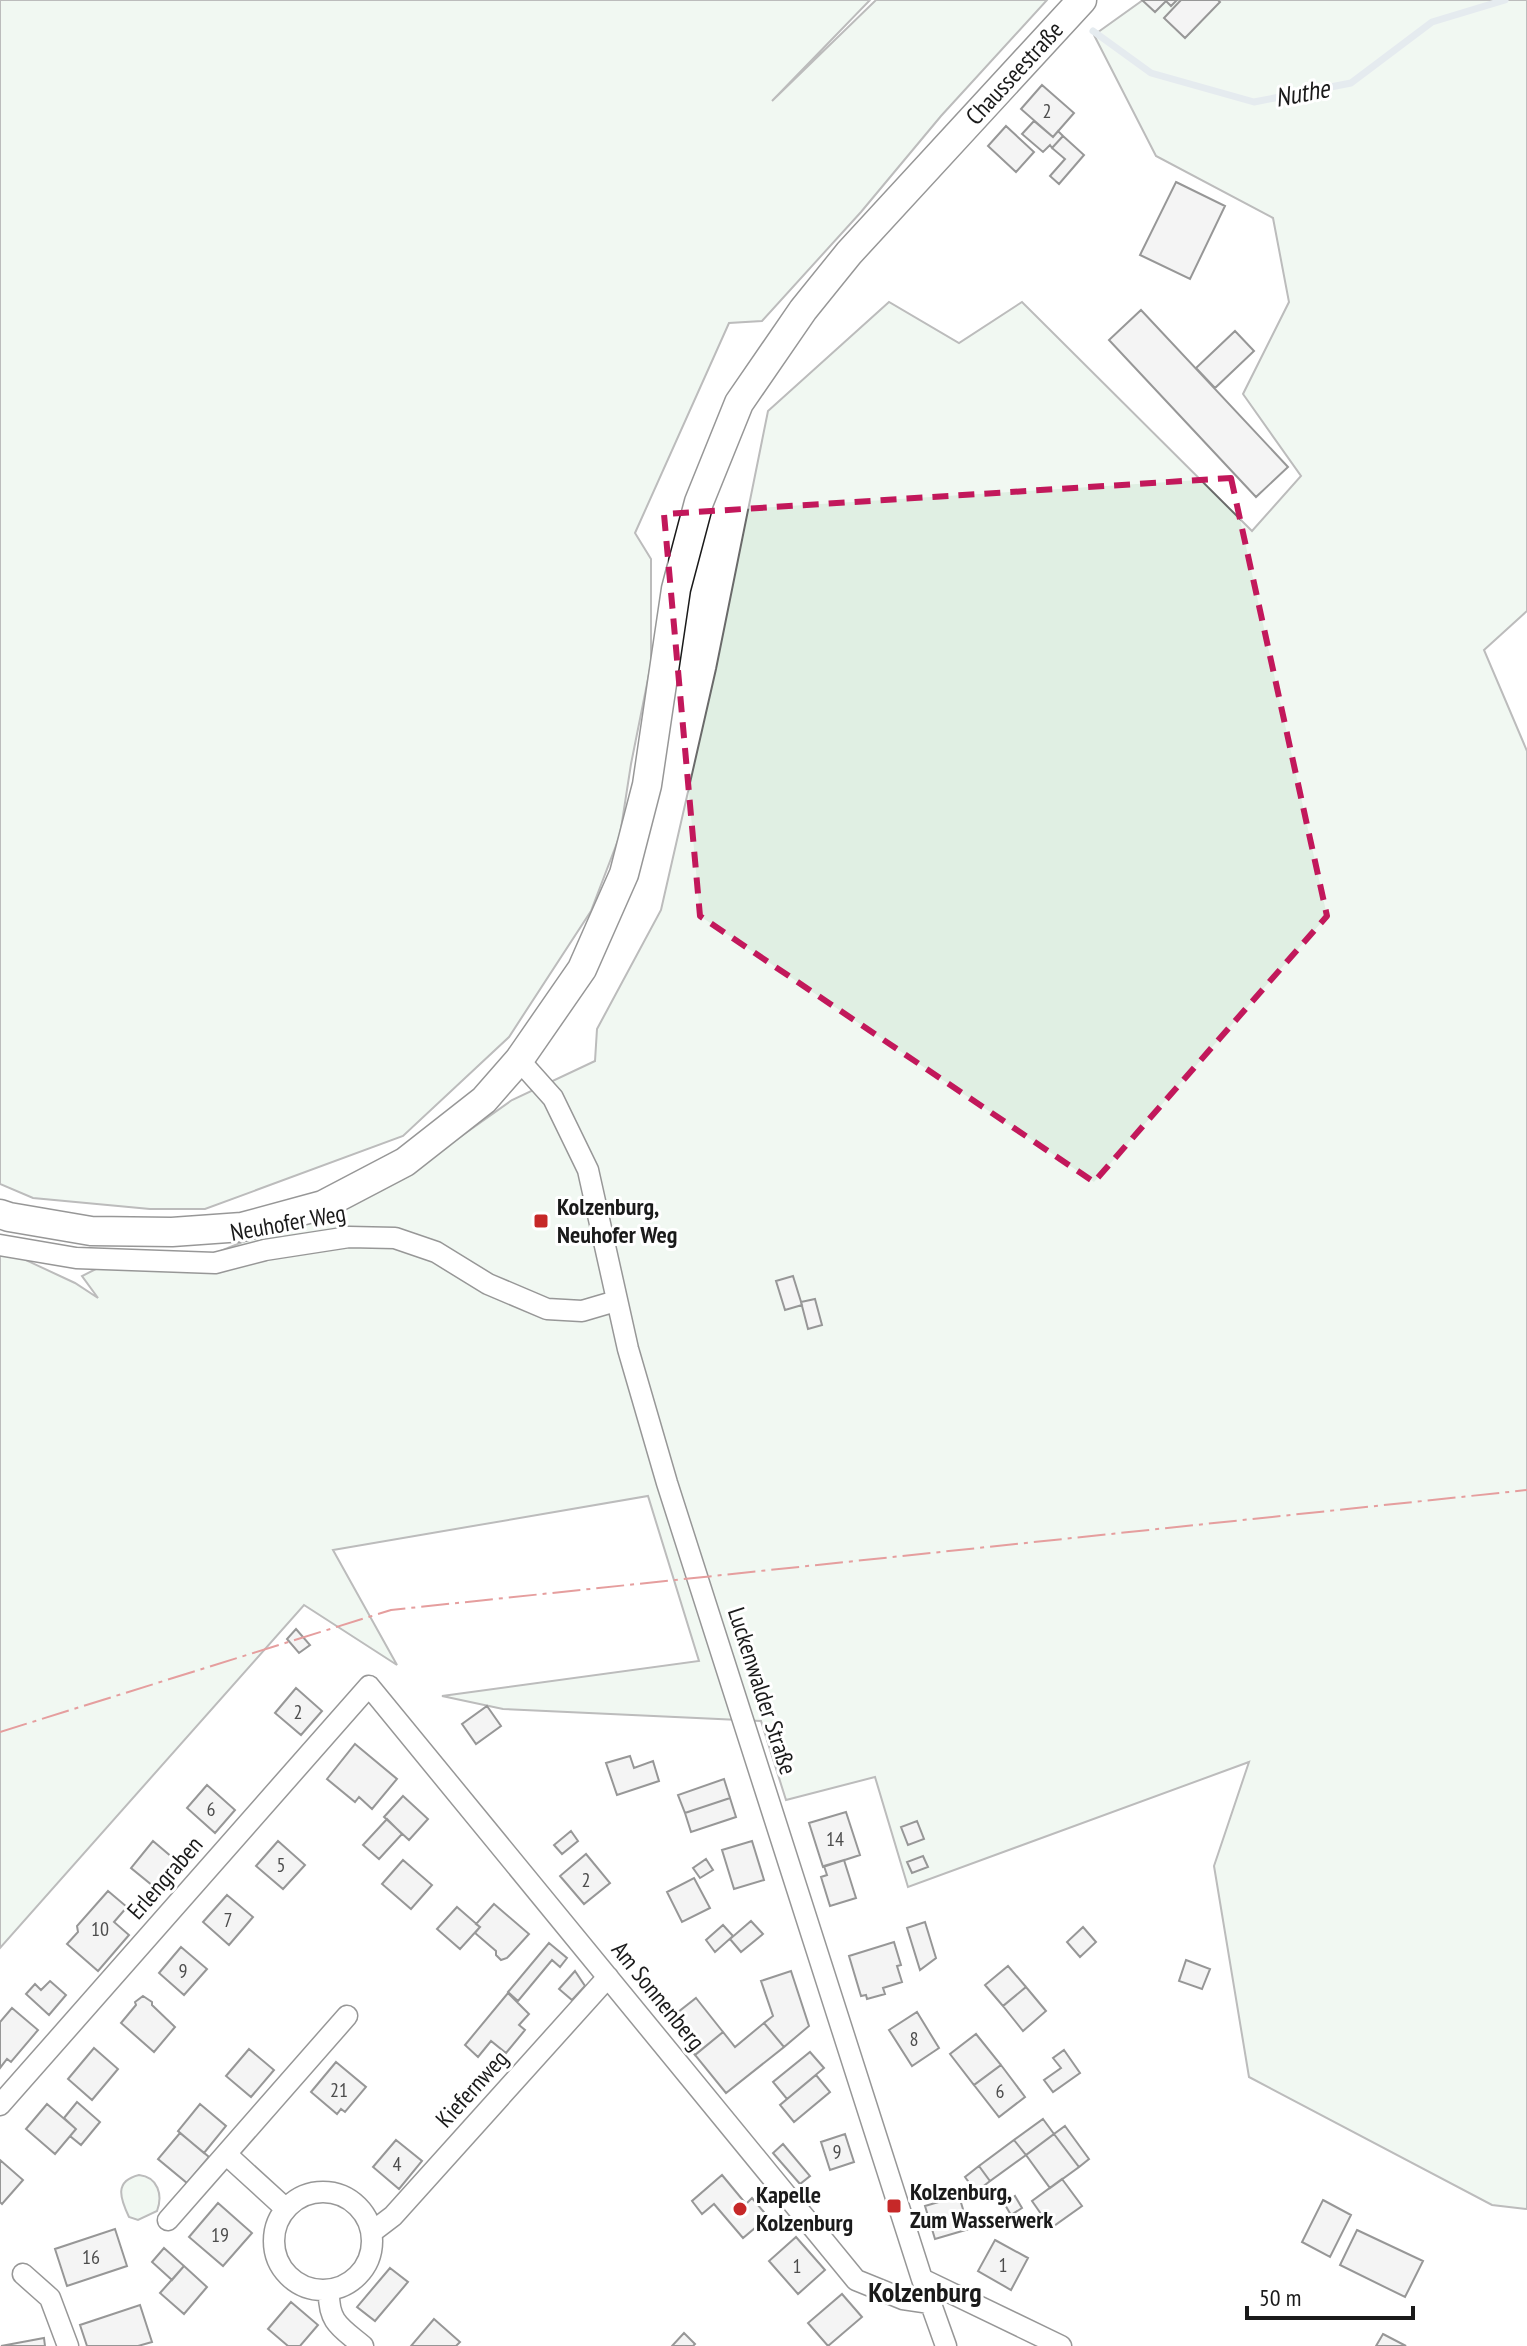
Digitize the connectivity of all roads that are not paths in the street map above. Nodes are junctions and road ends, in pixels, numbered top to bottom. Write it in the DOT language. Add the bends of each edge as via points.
graph roads {
  1 [pos="1082,0"];
  2 [pos="519,1060"];
  3 [pos="0,1214"];
  4 [pos="0,1245"];
  5 [pos="616,1301"];
  6 [pos="369,1686"];
  7 [pos="608,1977"];
  8 [pos="347,2016"];
  9 [pos="0,2105"];
  10 [pos="227,2155"];
  11 [pos="285,2208"];
  12 [pos="168,2220"];
  13 [pos="372,2232"];
  14 [pos="23,2274"];
  15 [pos="922,2279"];
  16 [pos="329,2291"];
  17 [pos="930,2303"];
  18 [pos="68,2346"];
  19 [pos="363,2346"];
  20 [pos="946,2346"];
  21 [pos="1061,2346"];
  1 -- 2 [label="main road, Chausseestraße" via="849,253 739,403 699,502 676,589 647,785 624,874 582,969"];
  2 -- 3 [label="main road, Chausseestraße" via="484,1100 405,1162 323,1205 242,1227 172,1232 91,1231"];
  2 -- 5 [label="street, Luckenwalder Straße" via="553,1098 588,1170"];
  4 -- 5 [label="street, Neuhofer Weg" via="76,1258 215,1263 349,1237 395,1238 436,1252 488,1284 547,1309 582,1311"];
  5 -- 15 [label="street, Luckenwalder Straße" via="667,1483"];
  6 -- 7 [label="street, Am Sonnenberg"];
  6 -- 9 [label="street, Erlengraben"];
  7 -- 13 [label="street, Kiefernweg" via="393,2216"];
  7 -- 17 [label="street, Am Sonnenberg" via="856,2280 903,2299"];
  8 -- 10 [label="street"];
  10 -- 11 [label="street"];
  10 -- 12 [label="street"];
  11 -- 13 [label="street" via="302,2195 341,2194 364,2213"];
  11 -- 16 [label="street" via="274,2227 273,2246 285,2275 302,2287"];
  13 -- 16 [label="street" via="371,2256 357,2278"];
  14 -- 18 [label="street" via="50,2298"];
  15 -- 17 [label="street, Luckenwalder Straße"];
  15 -- 21 [label="street"];
  16 -- 19 [label="street" via="331,2317"];
  17 -- 20 [label="street, Luckenwalder Straße"];
}
